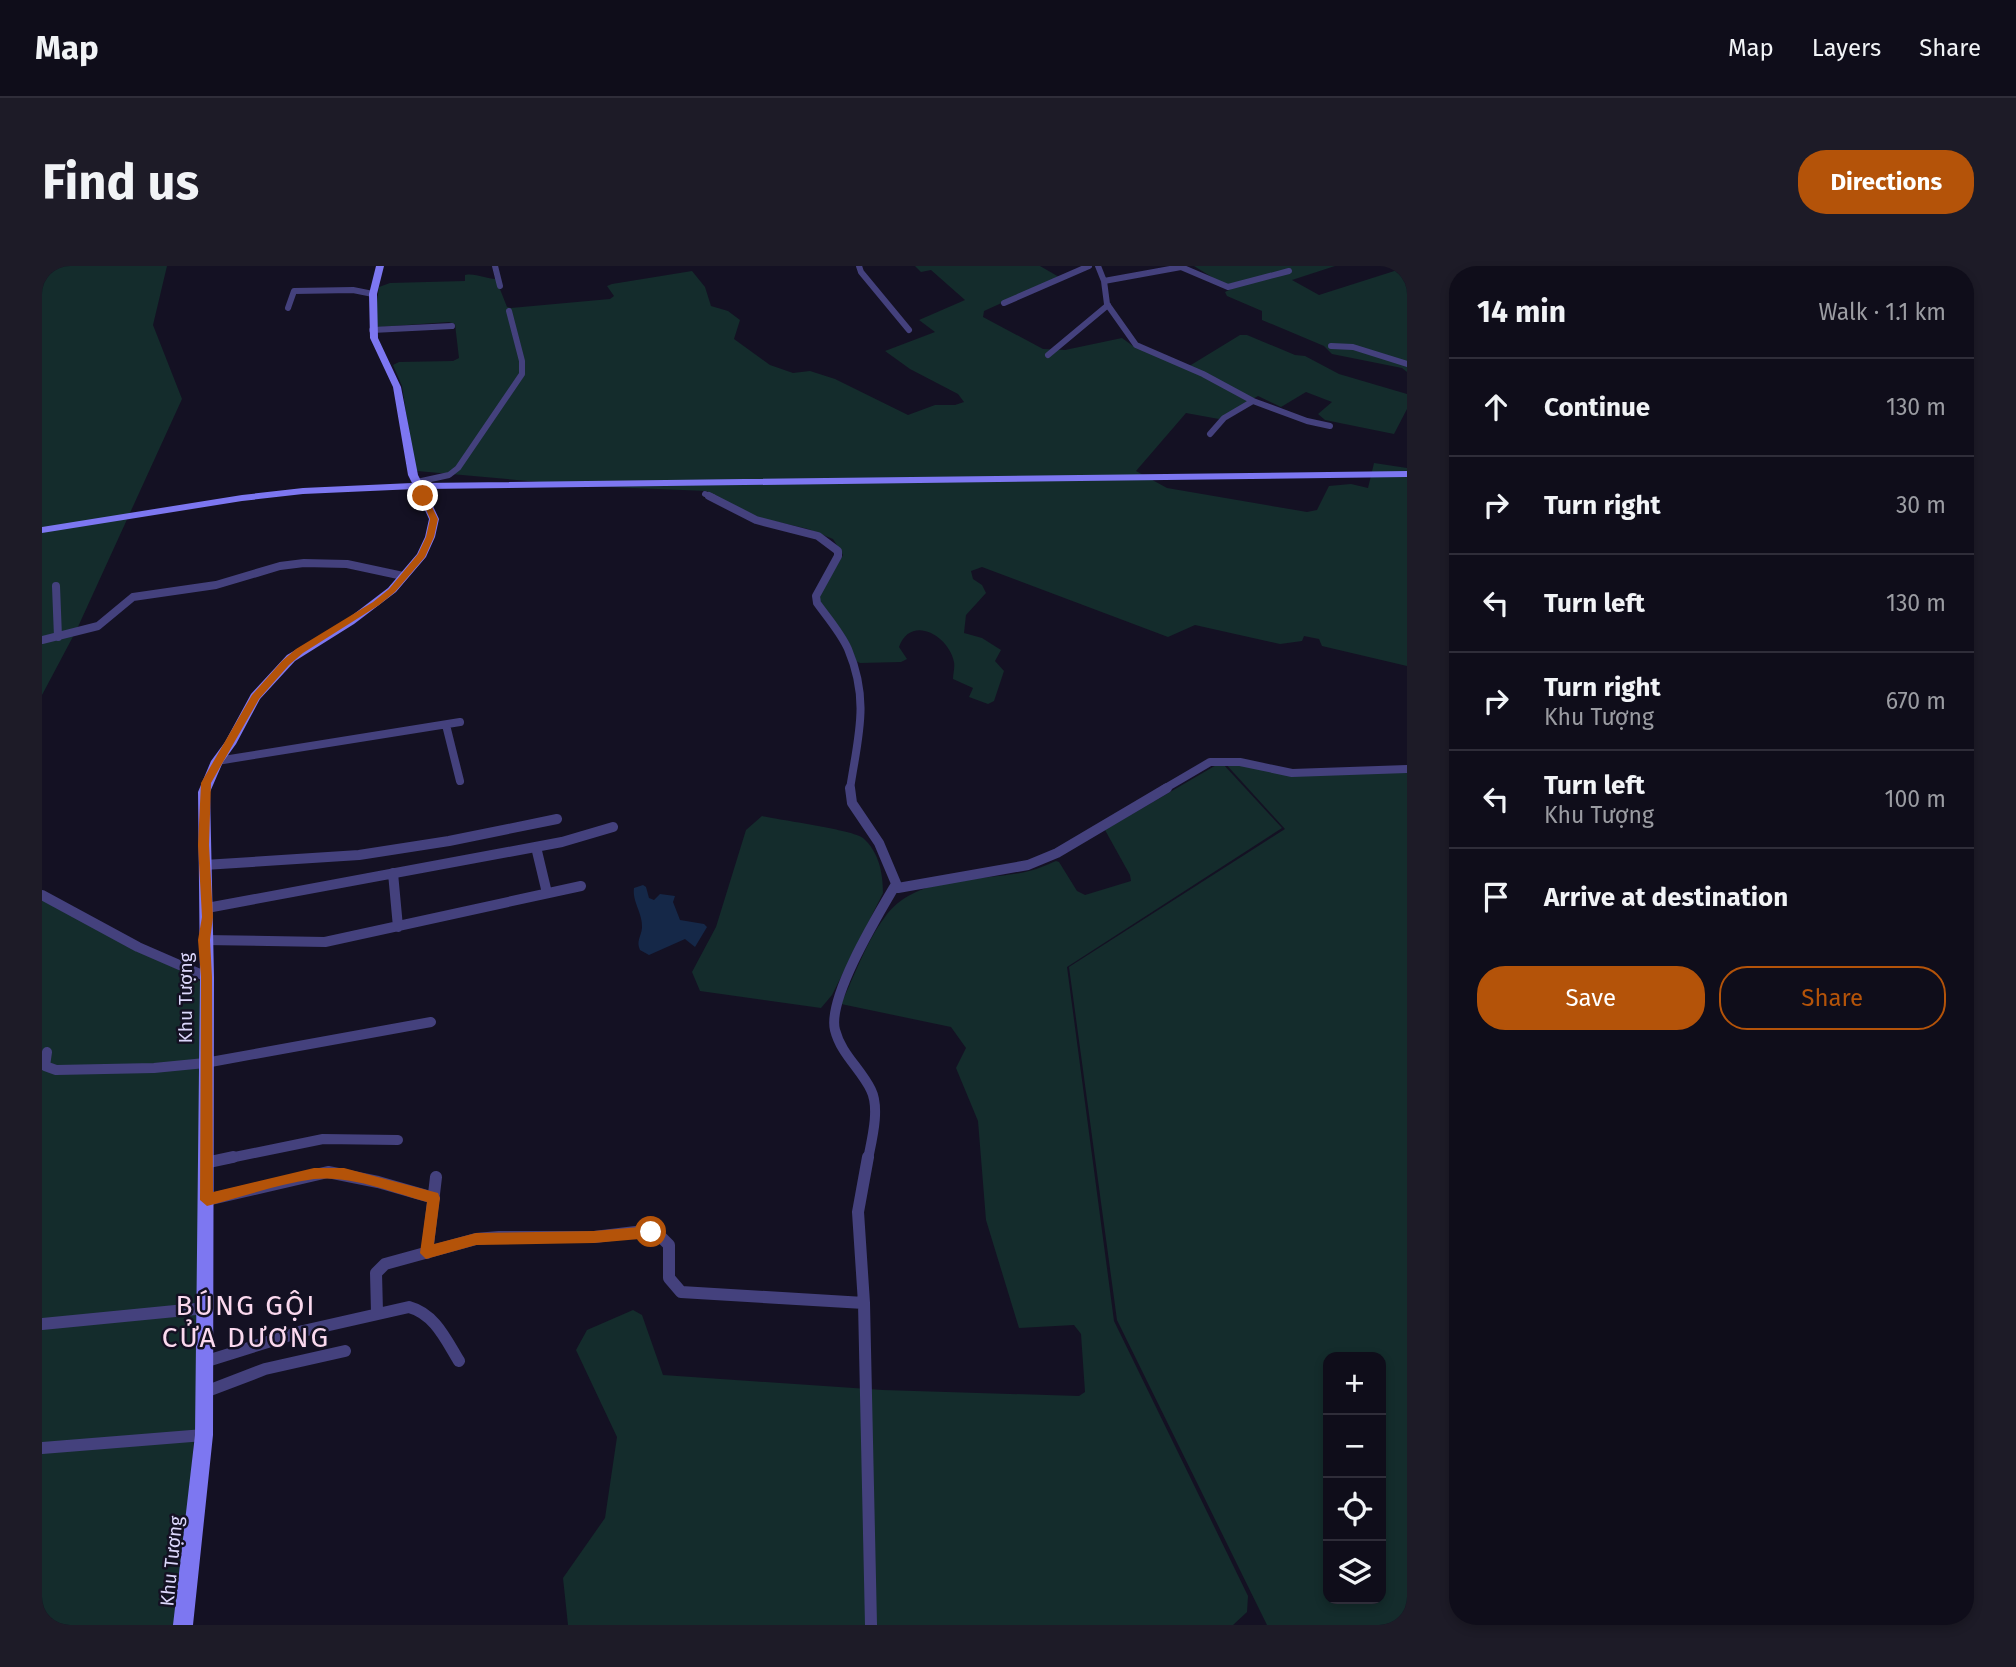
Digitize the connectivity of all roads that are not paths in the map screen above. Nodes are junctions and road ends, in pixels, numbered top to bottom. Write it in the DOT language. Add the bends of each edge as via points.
graph roads {
  1 [pos="380,266"];
  2 [pos="495,266"];
  3 [pos="859,266"];
  4 [pos="1089,266"];
  5 [pos="1098,266"];
  6 [pos="1289,271"];
  7 [pos="1104,281"];
  8 [pos="500,286"];
  9 [pos="373,294"];
  10 [pos="1004,303"];
  11 [pos="1108,305"];
  12 [pos="288,307"];
  13 [pos="509,311"];
  14 [pos="452,326"];
  15 [pos="372,330"];
  16 [pos="909,330"];
  17 [pos="1331,346"];
  18 [pos="1048,355"];
  19 [pos="1407,364"];
  20 [pos="1253,401"];
  21 [pos="1330,426"];
  22 [pos="1210,434"];
  23 [pos="1407,476"];
  24 [pos="418,486"];
  25 [pos="705,494"];
  26 [pos="42,533"];
  27 [pos="403,576"];
  28 [pos="56,586"];
  29 [pos="58,637"];
  30 [pos="42,640"];
  31 [pos="460,722"];
  32 [pos="446,724"];
  33 [pos="217,761"];
  34 [pos="1407,769"];
  35 [pos="460,781"];
  36 [pos="557,819"];
  37 [pos="613,827"];
  38 [pos="536,847"];
  39 [pos="204,865"];
  40 [pos="393,873"];
  41 [pos="895,884"];
  42 [pos="580,886"];
  43 [pos="547,893"];
  44 [pos="42,895"];
  45 [pos="206,908"];
  46 [pos="398,927"];
  47 [pos="204,940"];
  48 [pos="207,977"];
  49 [pos="431,1022"];
  50 [pos="47,1052"];
  51 [pos="205,1063"];
  52 [pos="398,1140"];
  53 [pos="205,1163"];
  54 [pos="436,1178"];
  55 [pos="434,1198"];
  56 [pos="207,1200"];
  57 [pos="426,1253"];
  58 [pos="864,1303"];
  59 [pos="206,1308"];
  60 [pos="377,1312"];
  61 [pos="42,1324"];
  62 [pos="345,1351"];
  63 [pos="206,1361"];
  64 [pos="459,1361"];
  65 [pos="205,1392"];
  66 [pos="204,1435"];
  67 [pos="42,1448"];
  68 [pos="183,1625"];
  69 [pos="871,1625"];
  1 -- 9 [label="street, Khu Tượng"];
  2 -- 8 [label="street"];
  3 -- 16 [label="street"];
  4 -- 10 [label="street"];
  5 -- 7 [label="street"];
  6 -- 7 [label="street" via="1228,287 1181,267"];
  7 -- 11 [label="street"];
  9 -- 12 [label="street" via="294,291"];
  9 -- 15 [label="street, Khu Tượng"];
  11 -- 18 [label="street"];
  11 -- 20 [label="street" via="1136,345"];
  13 -- 24 [label="street" via="522,374 458,468"];
  14 -- 15 [label="street"];
  15 -- 24 [label="street, Khu Tượng" via="397,387"];
  17 -- 19 [label="street" via="1353,347"];
  20 -- 21 [label="street"];
  20 -- 22 [label="street" via="1224,418"];
  23 -- 24 [label="street"];
  24 -- 26 [label="street" via="241,503"];
  24 -- 27 [label="street, Khu Tượng" via="434,519 422,555"];
  25 -- 41 [label="street" via="745,516 818,536 838,551 816,596 817,603 856,669 862,713 850,789 852,803 879,843"];
  27 -- 29 [label="street" via="347,564 280,566 216,584 133,597 122,601 111,618 94,628"];
  27 -- 33 [label="street, Khu Tượng" via="376,604 291,658 255,697"];
  28 -- 29 [label="street"];
  29 -- 30 [label="street"];
  31 -- 32 [label="street"];
  32 -- 33 [label="street"];
  32 -- 35 [label="street"];
  33 -- 39 [label="street, Khu Tượng" via="204,792"];
  34 -- 41 [label="street" via="1292,773 1240,762 1210,762 1057,853 1028,865 901,889"];
  36 -- 39 [label="street" via="359,855"];
  37 -- 38 [label="street"];
  38 -- 40 [label="street"];
  38 -- 43 [label="street"];
  39 -- 45 [label="street, Khu Tượng"];
  40 -- 45 [label="street"];
  40 -- 46 [label="street"];
  41 -- 58 [label="street" via="867,933 834,1017 841,1046 874,1099 871,1147 858,1212"];
  42 -- 43 [label="street"];
  43 -- 46 [label="street"];
  44 -- 48 [label="street" via="138,947"];
  45 -- 47 [label="street, Khu Tượng"];
  46 -- 47 [label="street" via="325,942"];
  47 -- 48 [label="street, Khu Tượng"];
  48 -- 51 [label="street, Khu Tượng"];
  49 -- 51 [label="street"];
  50 -- 51 [label="street" via="45,1066 56,1070"];
  51 -- 53 [label="street, Khu Tượng"];
  52 -- 53 [label="street" via="304,1142"];
  53 -- 56 [label="street, Khu Tượng"];
  54 -- 55 [label="street"];
  55 -- 56 [label="street" via="328,1172"];
  55 -- 57 [label="street"];
  56 -- 59 [label="street, Khu Tượng"];
  57 -- 58 [label="street" via="476,1239 651,1232 669,1245 669,1278 681,1293"];
  57 -- 60 [label="street" via="379,1268"];
  58 -- 69 [label="street"];
  59 -- 61 [label="street"];
  59 -- 63 [label="street, Khu Tượng"];
  60 -- 63 [label="street"];
  60 -- 64 [label="street" via="418,1308"];
  62 -- 65 [label="street" via="265,1369"];
  63 -- 65 [label="street, Khu Tượng"];
  65 -- 66 [label="street, Khu Tượng"];
  66 -- 67 [label="street"];
  66 -- 68 [label="street, Khu Tượng"];
}
